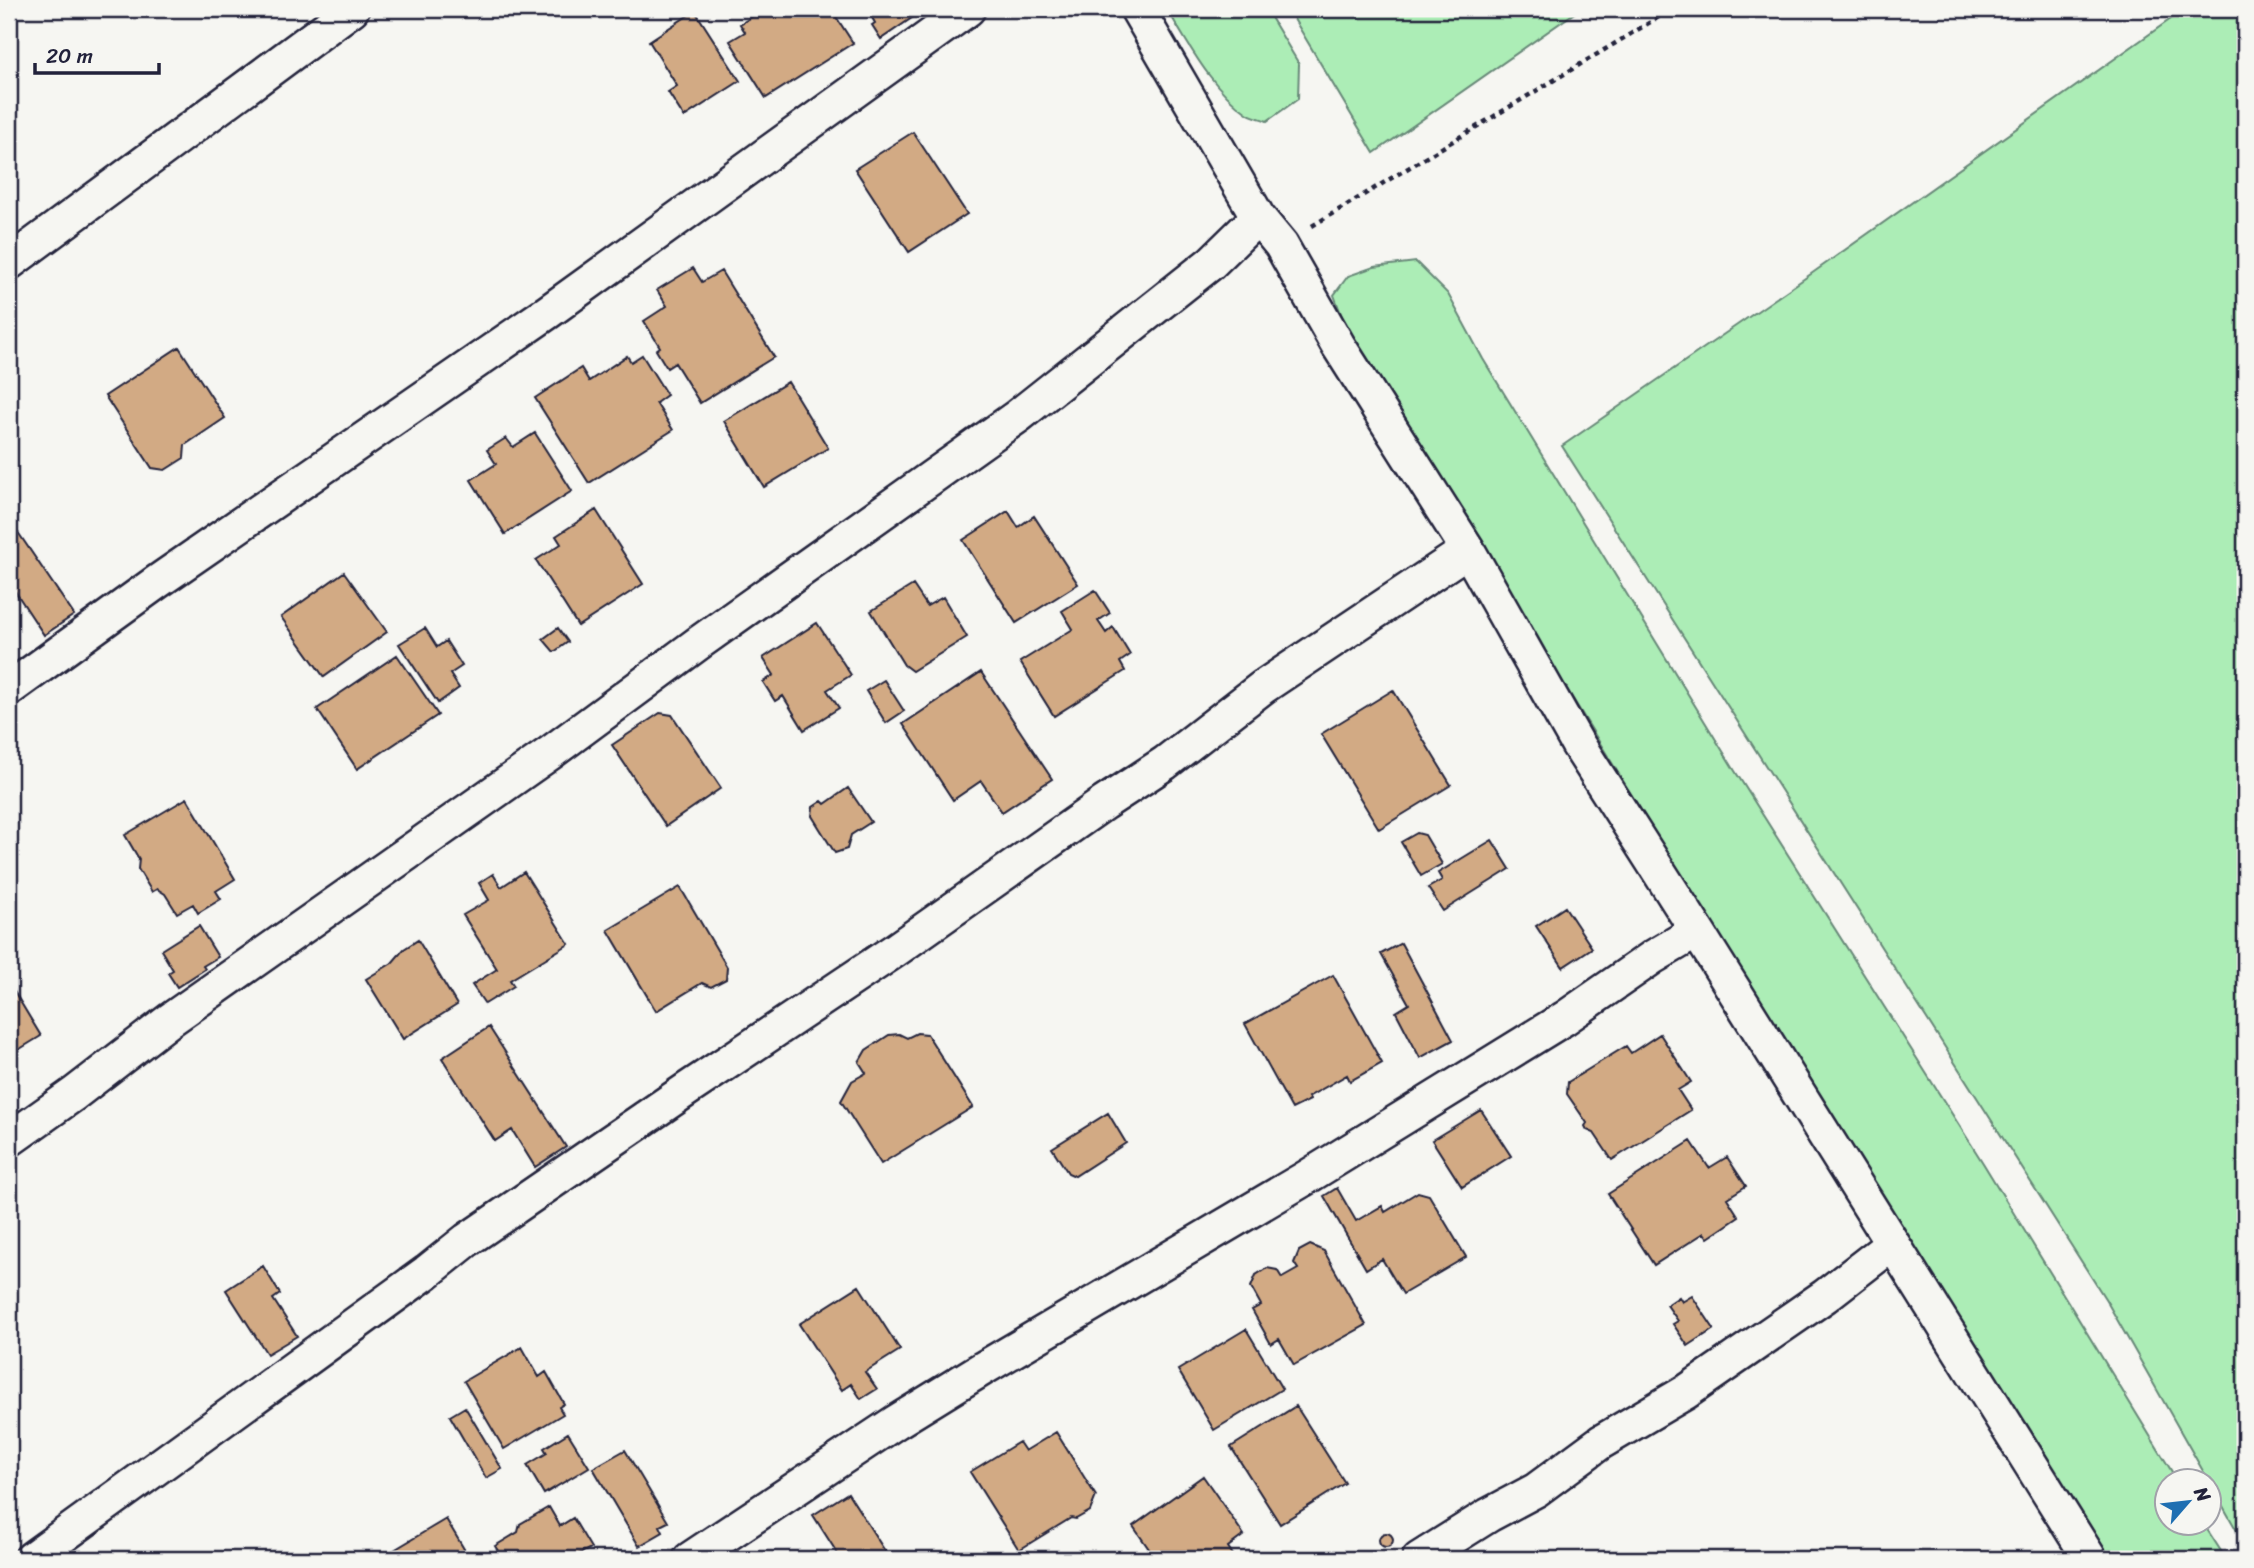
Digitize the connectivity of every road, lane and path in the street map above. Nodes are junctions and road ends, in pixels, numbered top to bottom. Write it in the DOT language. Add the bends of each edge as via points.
graph roads {
  1 [pos="352,9"];
  2 [pos="968,9"];
  3 [pos="1137,9"];
  4 [pos="1672,9"];
  5 [pos="1258,217"];
  6 [pos="1281,245"];
  7 [pos="9,263"];
  8 [pos="1468,550"];
  9 [pos="9,689"];
  10 [pos="1697,930"];
  11 [pos="9,1140"];
  12 [pos="1892,1244"];
  13 [pos="31,1559"];
  14 [pos="690,1559"];
  15 [pos="1419,1559"];
  16 [pos="2090,1559"];
  1 -- 7 [label="street"];
  2 -- 9 [label="street" via="548,312"];
  3 -- 5 [label="street"];
  4 -- 6 [label="path"];
  5 -- 6 [label="street"];
  5 -- 11 [label="street" via="1212,263 1018,416 170,1020"];
  6 -- 8 [label="street" via="1338,345"];
  8 -- 10 [label="street" via="1577,743"];
  8 -- 13 [label="street" via="1263,687 1166,763 894,951 467,1240"];
  10 -- 12 [label="street"];
  10 -- 14 [label="street" via="1304,1180 918,1409"];
  12 -- 15 [label="street" via="1686,1392 1601,1442 1536,1490"];
  12 -- 16 [label="street"];
}
